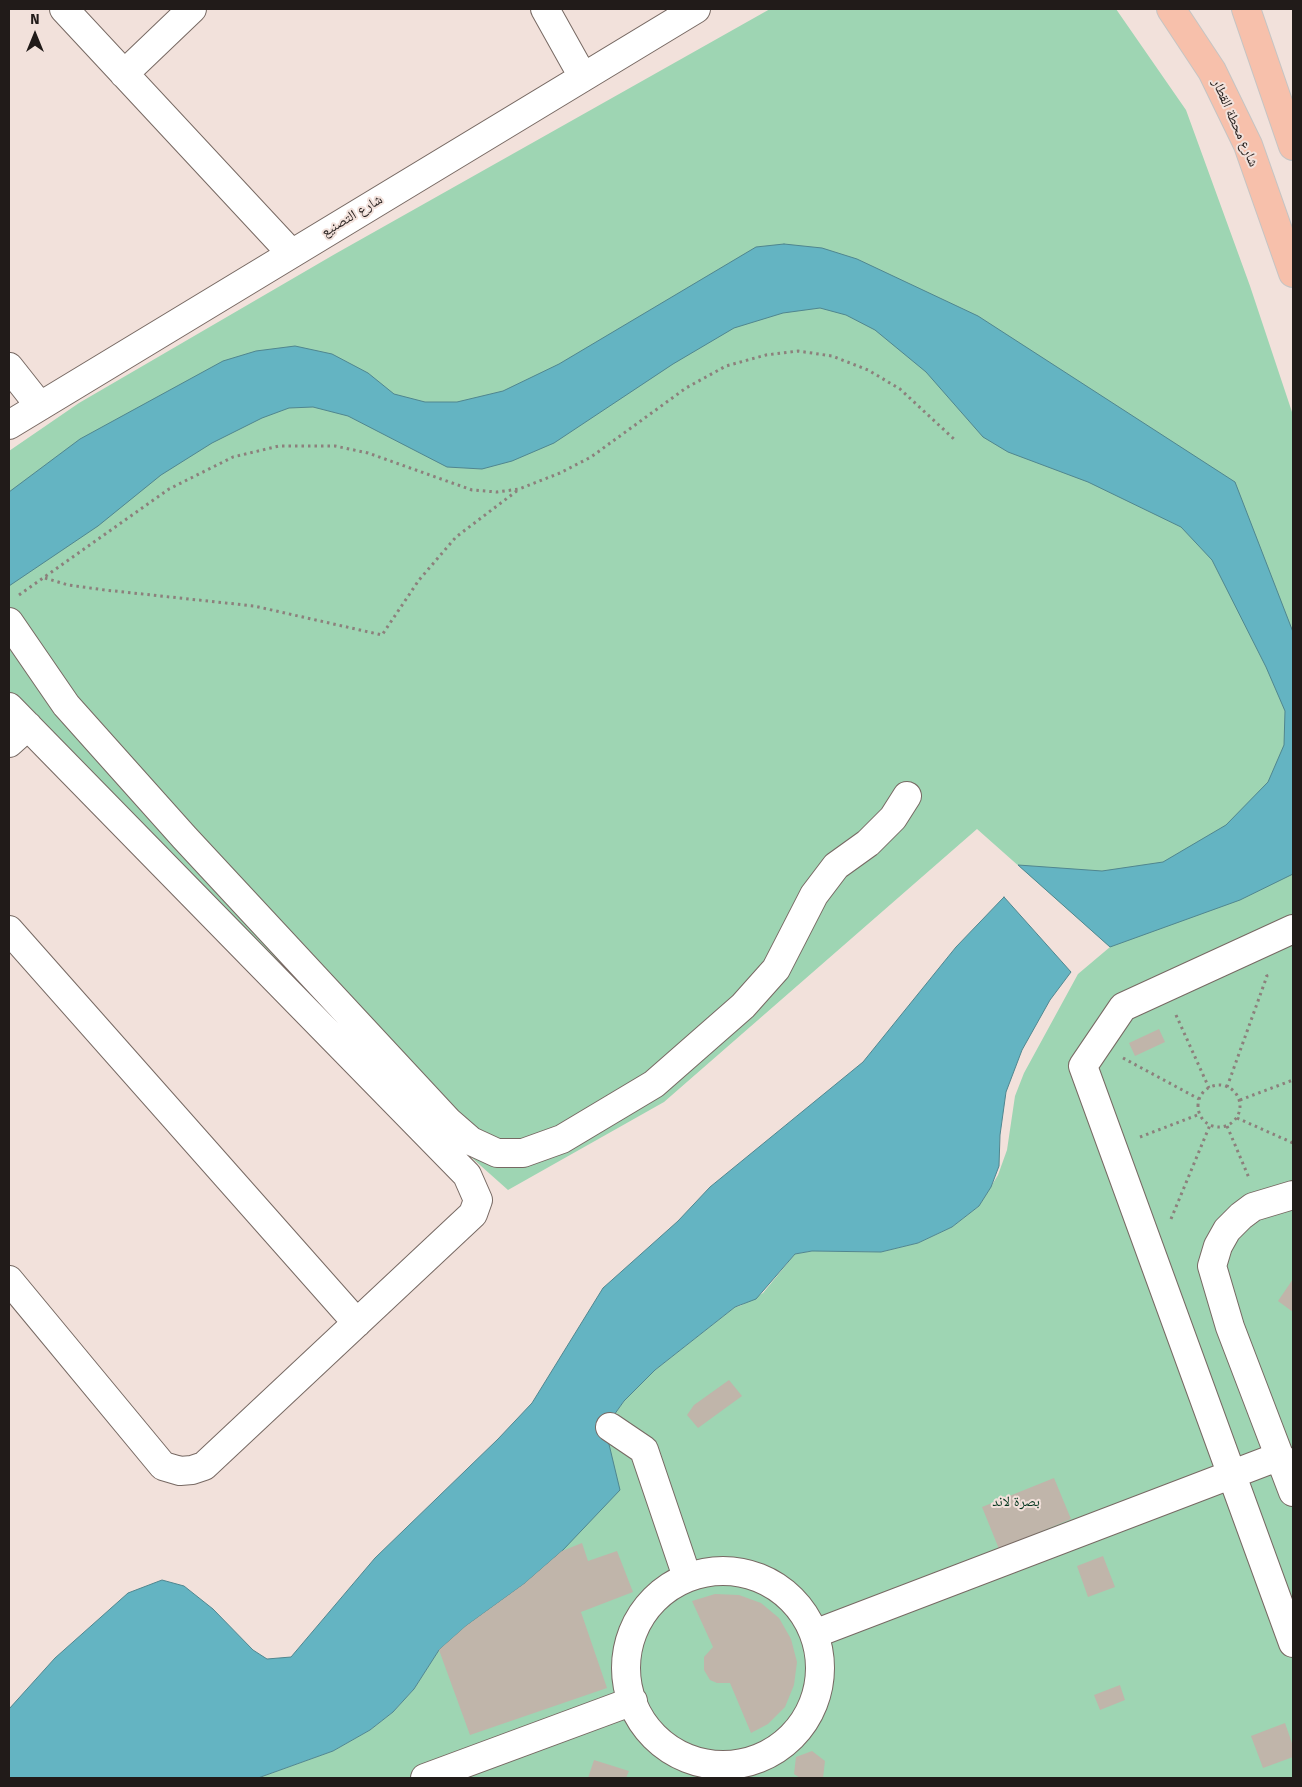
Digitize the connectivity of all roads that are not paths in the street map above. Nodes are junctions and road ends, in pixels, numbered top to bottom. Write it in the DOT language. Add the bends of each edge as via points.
graph roads {
  1 [pos="64,9"];
  2 [pos="192,9"];
  3 [pos="545,9"];
  4 [pos="696,9"];
  5 [pos="1170,9"];
  6 [pos="1246,9"];
  7 [pos="124,74"];
  8 [pos="583,76"];
  9 [pos="1293,146"];
  10 [pos="291,253"];
  11 [pos="1293,274"];
  12 [pos="9,367"];
  13 [pos="39,405"];
  14 [pos="9,425"];
  15 [pos="12,610"];
  16 [pos="9,707"];
  17 [pos="18,735"];
  18 [pos="908,796"];
  19 [pos="1293,929"];
  20 [pos="9,930"];
  21 [pos="1293,1195"];
  22 [pos="9,1280"];
  23 [pos="357,1323"];
  24 [pos="610,1427"];
  25 [pos="1280,1456"];
  26 [pos="1232,1474"];
  27 [pos="1293,1492"];
  28 [pos="687,1577"];
  29 [pos="814,1634"];
  30 [pos="1293,1643"];
  31 [pos="632,1701"];
  32 [pos="758,1769"];
  33 [pos="426,1778"];
  1 -- 7 [label="street"];
  2 -- 7 [label="street"];
  3 -- 8 [label="street"];
  4 -- 8 [label="street, شارع التصنيع"];
  5 -- 11 [label="main road, شارع محطة القطار" via="1212,71 1248,145"];
  6 -- 9 [label="main road"];
  7 -- 10 [label="street"];
  8 -- 10 [label="street, شارع التصنيع"];
  10 -- 13 [label="street, شارع التصنيع"];
  12 -- 13 [label="street"];
  13 -- 14 [label="street, شارع التصنيع"];
  15 -- 18 [label="street" via="66,705 184,837 448,1121 471,1141 498,1152 524,1152 570,1134 654,1084 743,1006 776,970 814,895 836,866 868,843 893,818"];
  16 -- 17 [label="street"];
  17 -- 23 [label="street" via="460,1168 474,1188 478,1200 473,1214"];
  19 -- 26 [label="street" via="1124,1007 1083,1066"];
  20 -- 23 [label="street"];
  21 -- 25 [label="street" via="1260,1205 1226,1230 1212,1266 1230,1327"];
  22 -- 23 [label="street" via="163,1466 180,1471 204,1466"];
  24 -- 28 [label="street" via="644,1450"];
  25 -- 26 [label="street"];
  25 -- 27 [label="street"];
  26 -- 29 [label="street"];
  26 -- 30 [label="street"];
  28 -- 29 [label="street" via="717,1571 748,1574 776,1586 799,1607"];
  28 -- 31 [label="street" via="658,1595 622,1645"];
  29 -- 32 [label="street" via="820,1664 816,1694 804,1722"];
  31 -- 32 [label="street" via="639,1717 660,1742 689,1759"];
  31 -- 33 [label="street"];
}
